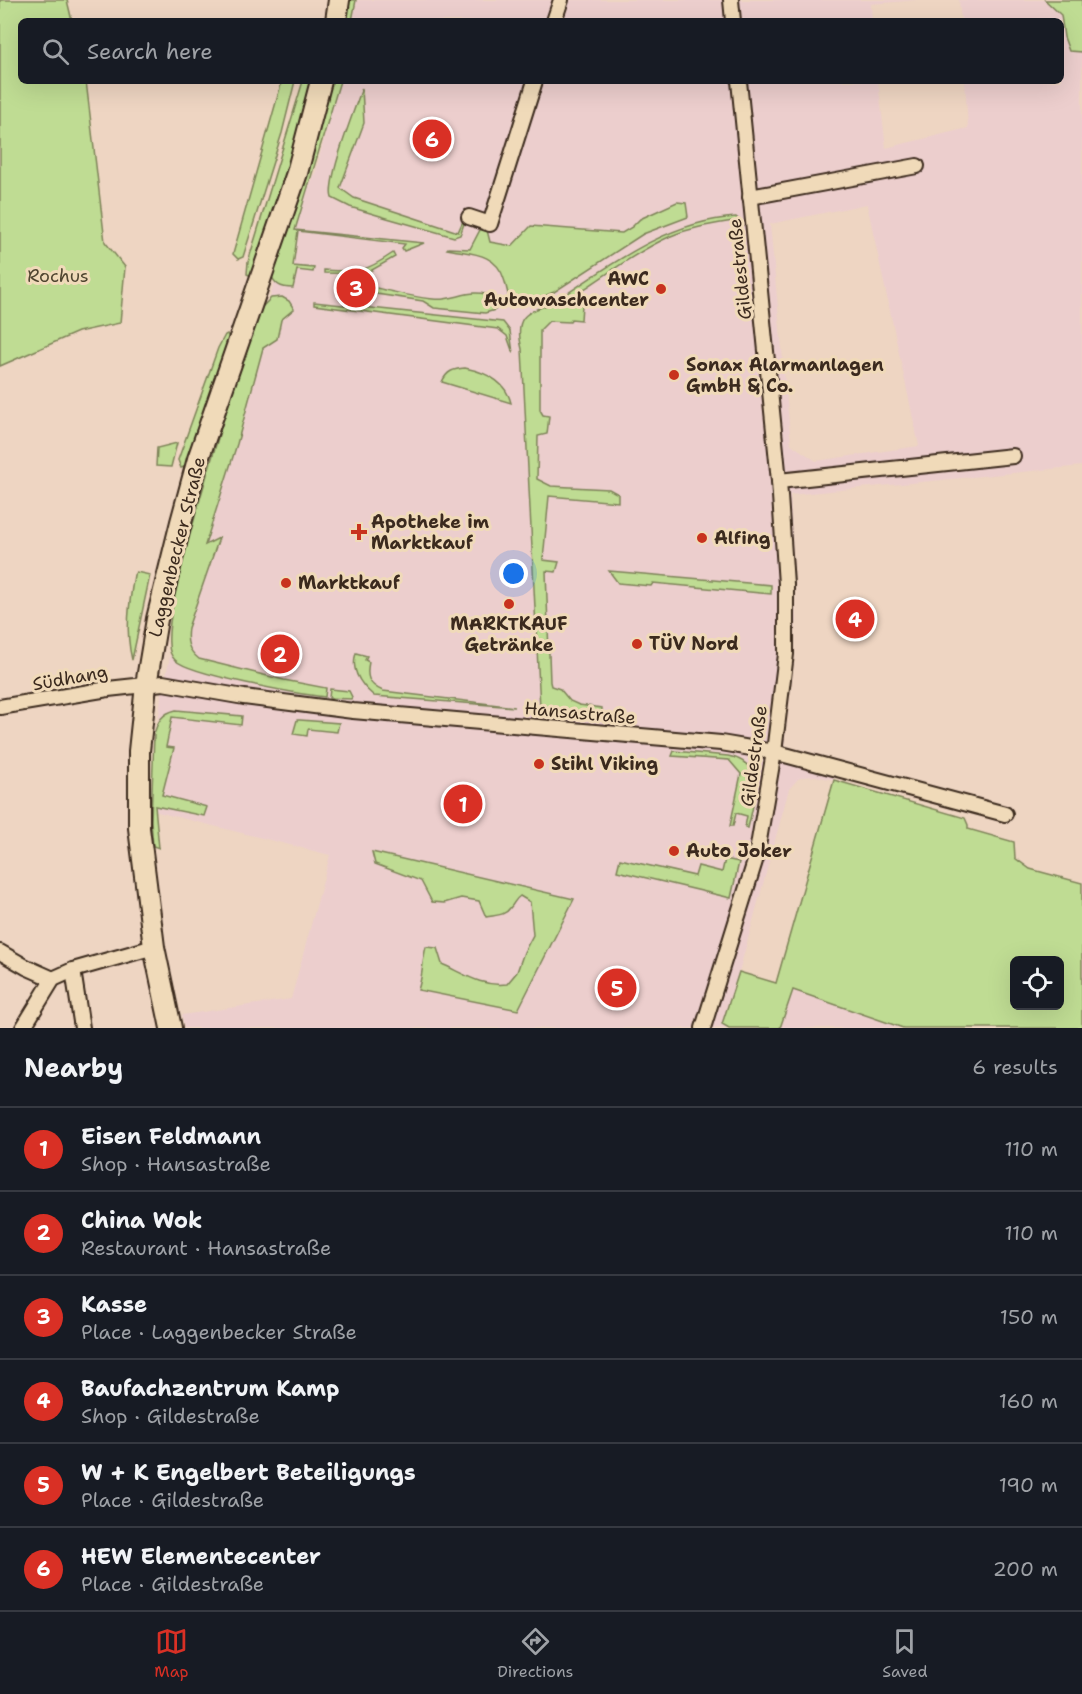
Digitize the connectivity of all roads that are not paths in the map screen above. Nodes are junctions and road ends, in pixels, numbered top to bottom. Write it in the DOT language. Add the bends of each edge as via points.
graph roads {
  1 [pos="339,0"];
  2 [pos="561,0"];
  3 [pos="731,0"];
  4 [pos="336,18"];
  5 [pos="556,18"];
  6 [pos="733,18"];
  7 [pos="320,84"];
  8 [pos="534,84"];
  9 [pos="739,84"];
  10 [pos="917,166"];
  11 [pos="750,196"];
  12 [pos="469,217"];
  13 [pos="1013,456"];
  14 [pos="779,481"];
  15 [pos="146,685"];
  16 [pos="0,708"];
  17 [pos="774,752"];
  18 [pos="1005,814"];
  19 [pos="154,947"];
  20 [pos="0,952"];
  21 [pos="73,970"];
  22 [pos="53,979"];
  23 [pos="23,1028"];
  24 [pos="82,1028"];
  25 [pos="171,1028"];
  26 [pos="703,1028"];
  1 -- 4 [label="street"];
  2 -- 5 [label="street"];
  3 -- 6 [label="street"];
  7 -- 15 [label="street, Laggenbecker Straße" via="297,173 198,459 160,609"];
  8 -- 12 [label="street" via="490,224"];
  9 -- 11 [label="street, Gildestraße"];
  10 -- 11 [label="street, Gildestraße"];
  11 -- 14 [label="street, Gildestraße"];
  13 -- 14 [label="street"];
  14 -- 17 [label="street, Gildestraße" via="786,654"];
  15 -- 16 [label="street, Südhang"];
  15 -- 17 [label="street, Hansastraße" via="163,683 353,711 721,743"];
  15 -- 19 [label="street, Laggenbecker Straße" via="139,751 139,828"];
  17 -- 18 [label="street, Hansastraße"];
  17 -- 26 [label="street, Gildestraße" via="756,858"];
  19 -- 21 [label="street"];
  19 -- 25 [label="street, Laggenbecker Straße"];
  20 -- 22 [label="street"];
  21 -- 22 [label="street"];
  21 -- 24 [label="street"];
  22 -- 23 [label="street"];
}
